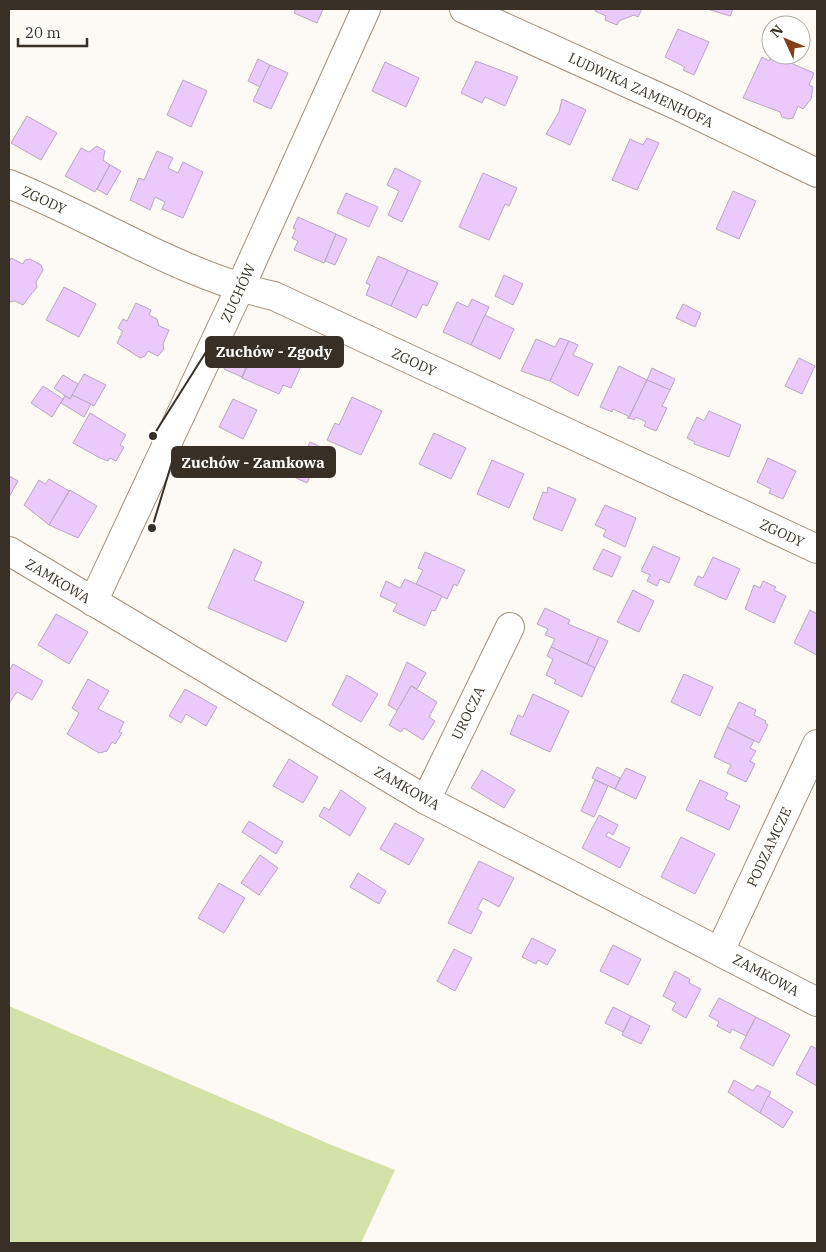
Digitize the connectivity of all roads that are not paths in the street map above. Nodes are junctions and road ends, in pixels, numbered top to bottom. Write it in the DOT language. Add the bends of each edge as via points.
graph roads {
  1 [pos="366,9"];
  2 [pos="464,9"];
  3 [pos="817,173"];
  4 [pos="9,184"];
  5 [pos="240,288"];
  6 [pos="817,550"];
  7 [pos="9,551"];
  8 [pos="93,602"];
  9 [pos="510,627"];
  10 [pos="817,744"];
  11 [pos="426,800"];
  12 [pos="720,951"];
  13 [pos="817,1002"];
  1 -- 5 [label="street, ZUCHÓW"];
  2 -- 3 [label="street, LUDWIKA ZAMENHOFA"];
  4 -- 5 [label="street, ZGODY" via="196,272"];
  5 -- 6 [label="street, ZGODY" via="274,296"];
  5 -- 8 [label="street, ZUCHÓW"];
  7 -- 8 [label="street, ZAMKOWA"];
  8 -- 11 [label="street, ZAMKOWA"];
  9 -- 11 [label="street, UROCZA"];
  10 -- 12 [label="street, PODZAMCZE"];
  11 -- 12 [label="street, ZAMKOWA"];
  12 -- 13 [label="street, ZAMKOWA"];
}
